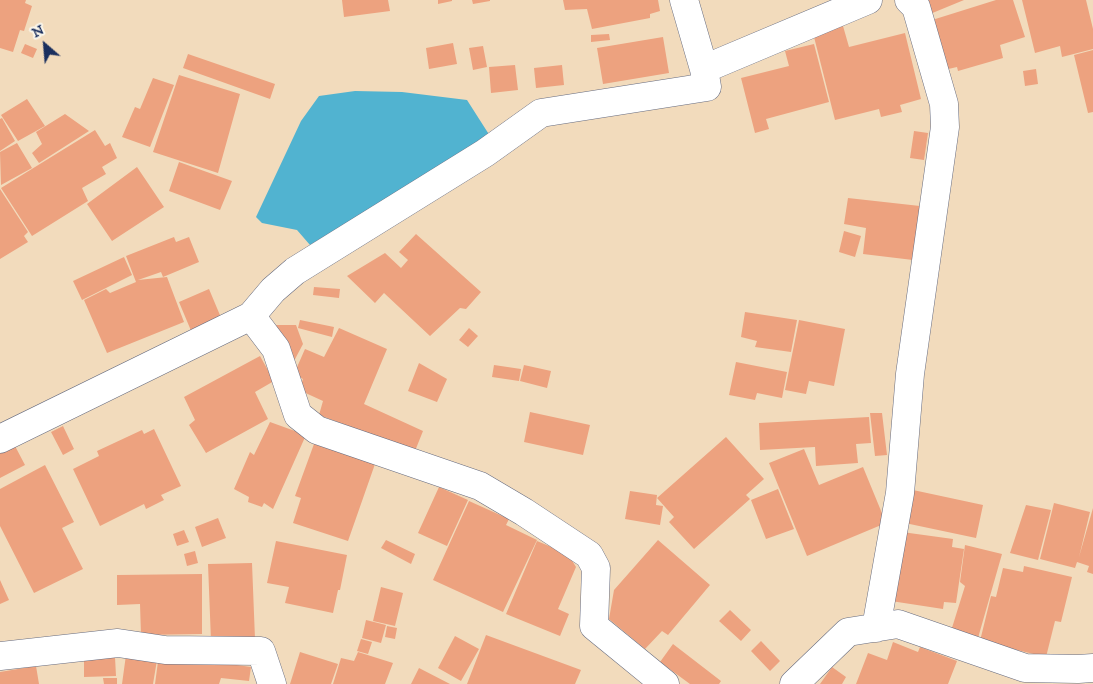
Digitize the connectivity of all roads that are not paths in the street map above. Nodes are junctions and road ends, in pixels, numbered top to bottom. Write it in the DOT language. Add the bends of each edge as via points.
graph roads {
  1 [pos="684,0"];
  2 [pos="868,0"];
  3 [pos="909,0"];
  4 [pos="704,69"];
  5 [pos="251,316"];
  6 [pos="0,439"];
  7 [pos="876,628"];
  8 [pos="0,656"];
  9 [pos="1093,668"];
  10 [pos="272,684"];
  11 [pos="665,684"];
  12 [pos="794,684"];
  1 -- 4 [label="street"];
  2 -- 4 [label="street"];
  3 -- 7 [label="street" via="916,7 944,104 945,127 910,374 900,493"];
  4 -- 5 [label="street" via="706,87 541,113 485,153 295,271"];
  5 -- 6 [label="street"];
  5 -- 11 [label="street" via="276,349 298,415 317,430 480,486 589,555 596,568 594,626"];
  7 -- 9 [label="street" via="898,624 1025,668"];
  7 -- 12 [label="street" via="848,632"];
  8 -- 10 [label="street" via="118,642 165,650 261,651"];
}
